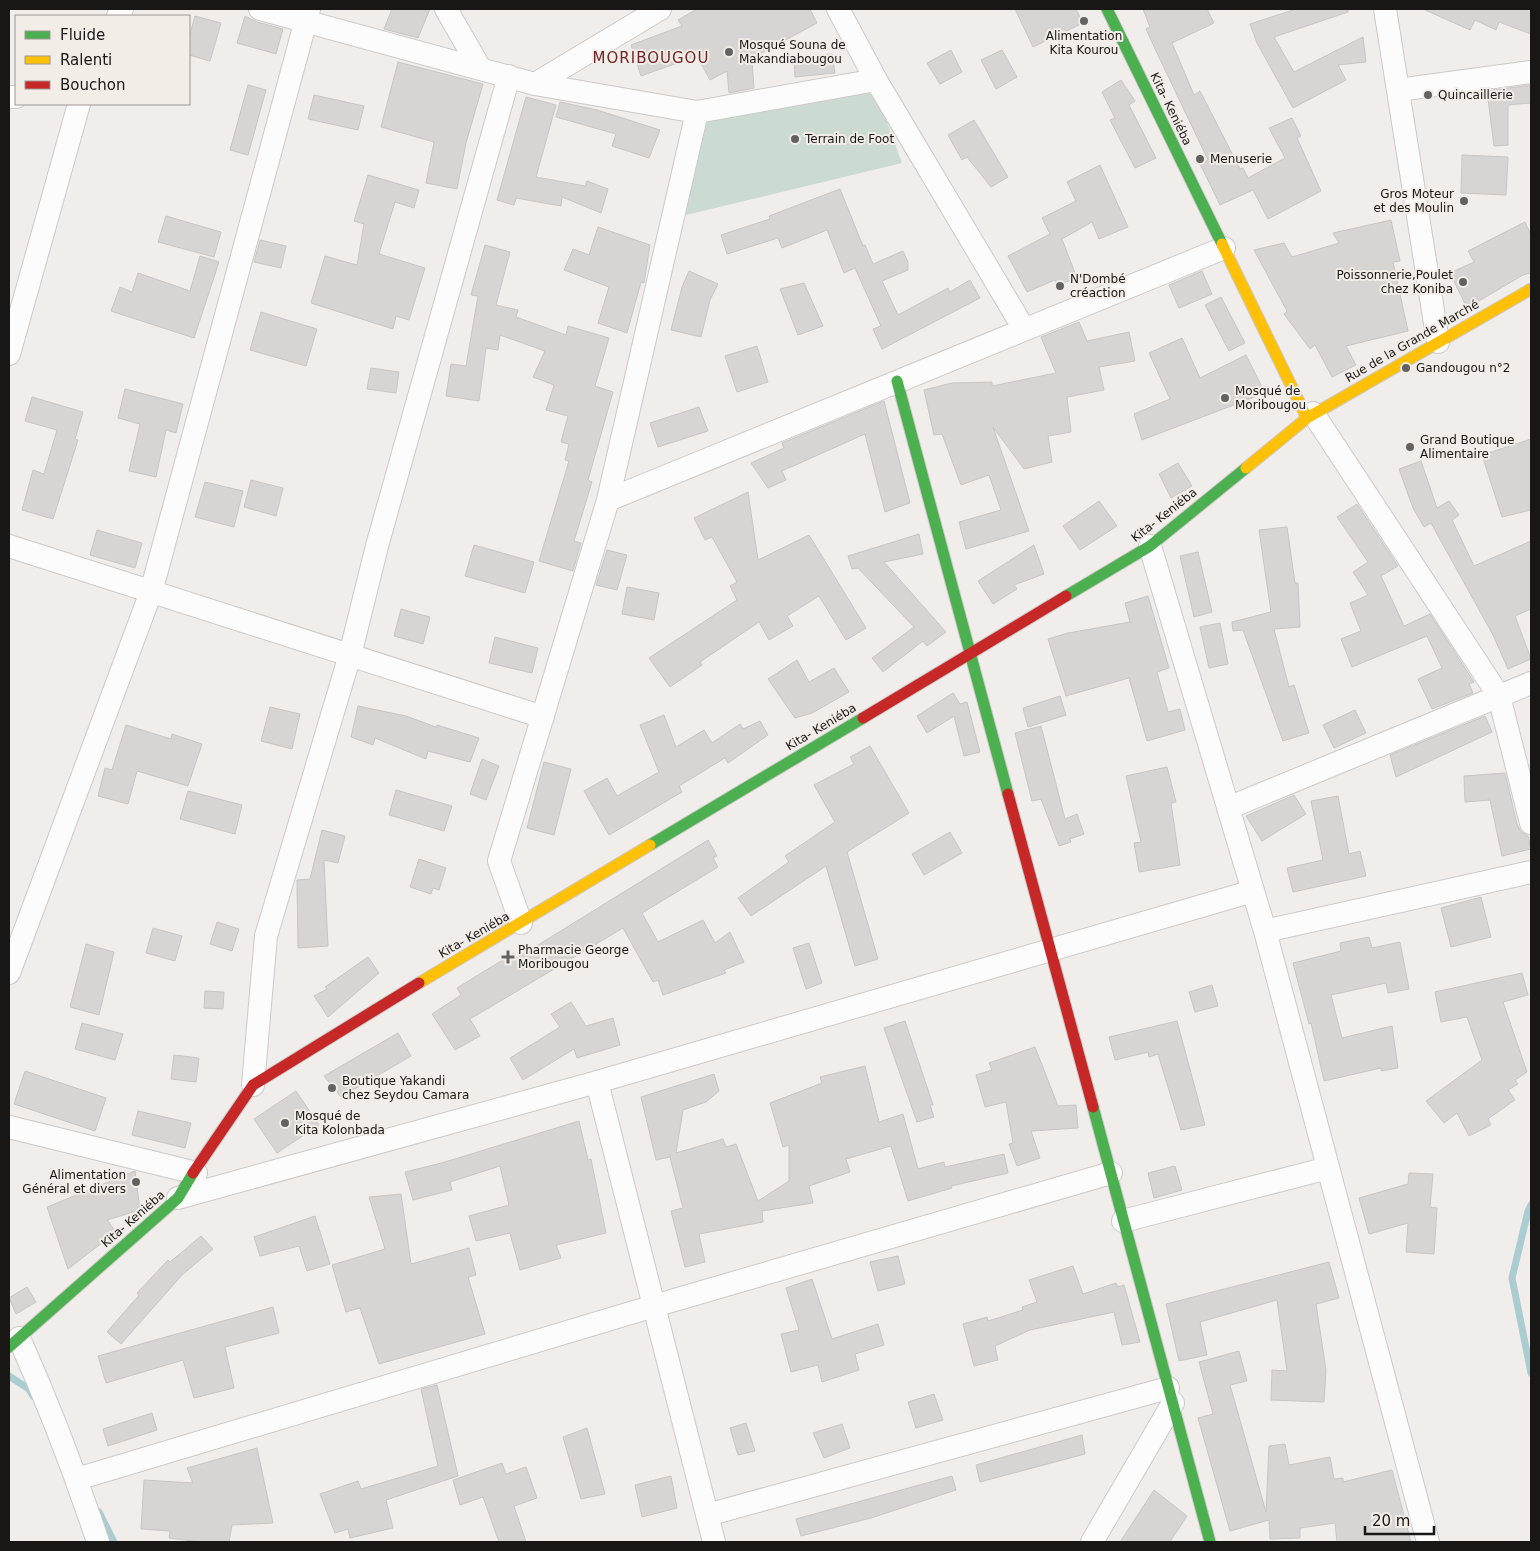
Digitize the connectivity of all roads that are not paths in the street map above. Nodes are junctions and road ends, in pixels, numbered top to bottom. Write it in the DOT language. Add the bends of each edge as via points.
graph roads {
  1 [pos="260,9"];
  2 [pos="446,9"];
  3 [pos="660,9"];
  4 [pos="838,9"];
  5 [pos="1107,9"];
  6 [pos="1386,9"];
  7 [pos="307,15"];
  8 [pos="480,68"];
  9 [pos="1531,72"];
  10 [pos="509,76"];
  11 [pos="876,80"];
  12 [pos="535,84"];
  13 [pos="1398,90"];
  14 [pos="79,105"];
  15 [pos="697,112"];
  16 [pos="1224,248"];
  17 [pos="1531,289"];
  18 [pos="1024,329"];
  19 [pos="1438,342"];
  20 [pos="9,354"];
  21 [pos="897,381"];
  22 [pos="1310,416"];
  23 [pos="608,500"];
  24 [pos="9,546"];
  25 [pos="1150,546"];
  26 [pos="151,592"];
  27 [pos="971,654"];
  28 [pos="350,655"];
  29 [pos="1531,682"];
  30 [pos="1499,696"];
  31 [pos="543,717"];
  32 [pos="1228,808"];
  33 [pos="1531,823"];
  34 [pos="1531,872"];
  35 [pos="1253,891"];
  36 [pos="521,923"];
  37 [pos="1265,931"];
  38 [pos="1050,949"];
  39 [pos="9,965"];
  40 [pos="597,1082"];
  41 [pos="253,1085"];
  42 [pos="9,1127"];
  43 [pos="1328,1168"];
  44 [pos="196,1172"];
  45 [pos="1111,1173"];
  46 [pos="178,1198"];
  47 [pos="1123,1220"];
  48 [pos="654,1306"];
  49 [pos="14,1343"];
  50 [pos="1170,1396"];
  51 [pos="77,1479"];
  52 [pos="707,1515"];
  53 [pos="98,1542"];
  54 [pos="714,1542"];
  55 [pos="1092,1542"];
  56 [pos="1210,1542"];
  57 [pos="1428,1542"];
  1 -- 7 [label="street"];
  2 -- 8 [label="street"];
  3 -- 12 [label="street"];
  4 -- 11 [label="street"];
  5 -- 16 [label="main road, Kita- Keniéba"];
  6 -- 13 [label="street"];
  7 -- 8 [label="street"];
  7 -- 26 [label="street"];
  8 -- 10 [label="street"];
  9 -- 13 [label="street"];
  10 -- 12 [label="street"];
  10 -- 28 [label="street"];
  11 -- 15 [label="street"];
  11 -- 18 [label="street"];
  12 -- 15 [label="street"];
  13 -- 19 [label="street"];
  14 -- 20 [label="street"];
  15 -- 23 [label="street"];
  16 -- 18 [label="street"];
  16 -- 22 [label="main road, Kita- Keniéba"];
  17 -- 19 [label="main road, Rue de la Grande Marché"];
  18 -- 21 [label="street"];
  19 -- 22 [label="main road, Rue de la Grande Marché"];
  21 -- 23 [label="street"];
  21 -- 27 [label="main road"];
  22 -- 25 [label="main road, Kita- Keniéba"];
  22 -- 30 [label="street"];
  23 -- 31 [label="street"];
  24 -- 26 [label="street"];
  25 -- 27 [label="main road, Kita- Keniéba"];
  25 -- 32 [label="street"];
  26 -- 28 [label="street"];
  26 -- 39 [label="street"];
  27 -- 36 [label="main road, Kita- Keniéba"];
  27 -- 38 [label="main road"];
  28 -- 31 [label="street"];
  28 -- 41 [label="street" via="266,936"];
  29 -- 30 [label="street"];
  30 -- 32 [label="street"];
  30 -- 33 [label="street"];
  31 -- 36 [label="street" via="500,860"];
  32 -- 35 [label="street"];
  34 -- 37 [label="street"];
  35 -- 37 [label="street"];
  35 -- 38 [label="street"];
  36 -- 41 [label="main road, Kita- Keniéba"];
  37 -- 43 [label="street"];
  38 -- 40 [label="street"];
  38 -- 45 [label="main road"];
  40 -- 46 [label="street"];
  40 -- 48 [label="street"];
  41 -- 44 [label="main road, Kita- Keniéba"];
  42 -- 44 [label="street"];
  43 -- 47 [label="street"];
  43 -- 57 [label="street"];
  44 -- 46 [label="main road, Kita- Keniéba"];
  45 -- 47 [label="main road"];
  45 -- 48 [label="street"];
  46 -- 49 [label="main road, Kita- Keniéba"];
  47 -- 50 [label="main road"];
  48 -- 51 [label="street"];
  48 -- 52 [label="street"];
  49 -- 51 [label="street" via="44,1395"];
  50 -- 52 [label="street"];
  50 -- 55 [label="street"];
  50 -- 56 [label="main road"];
  51 -- 53 [label="street"];
  52 -- 54 [label="street"];
}
